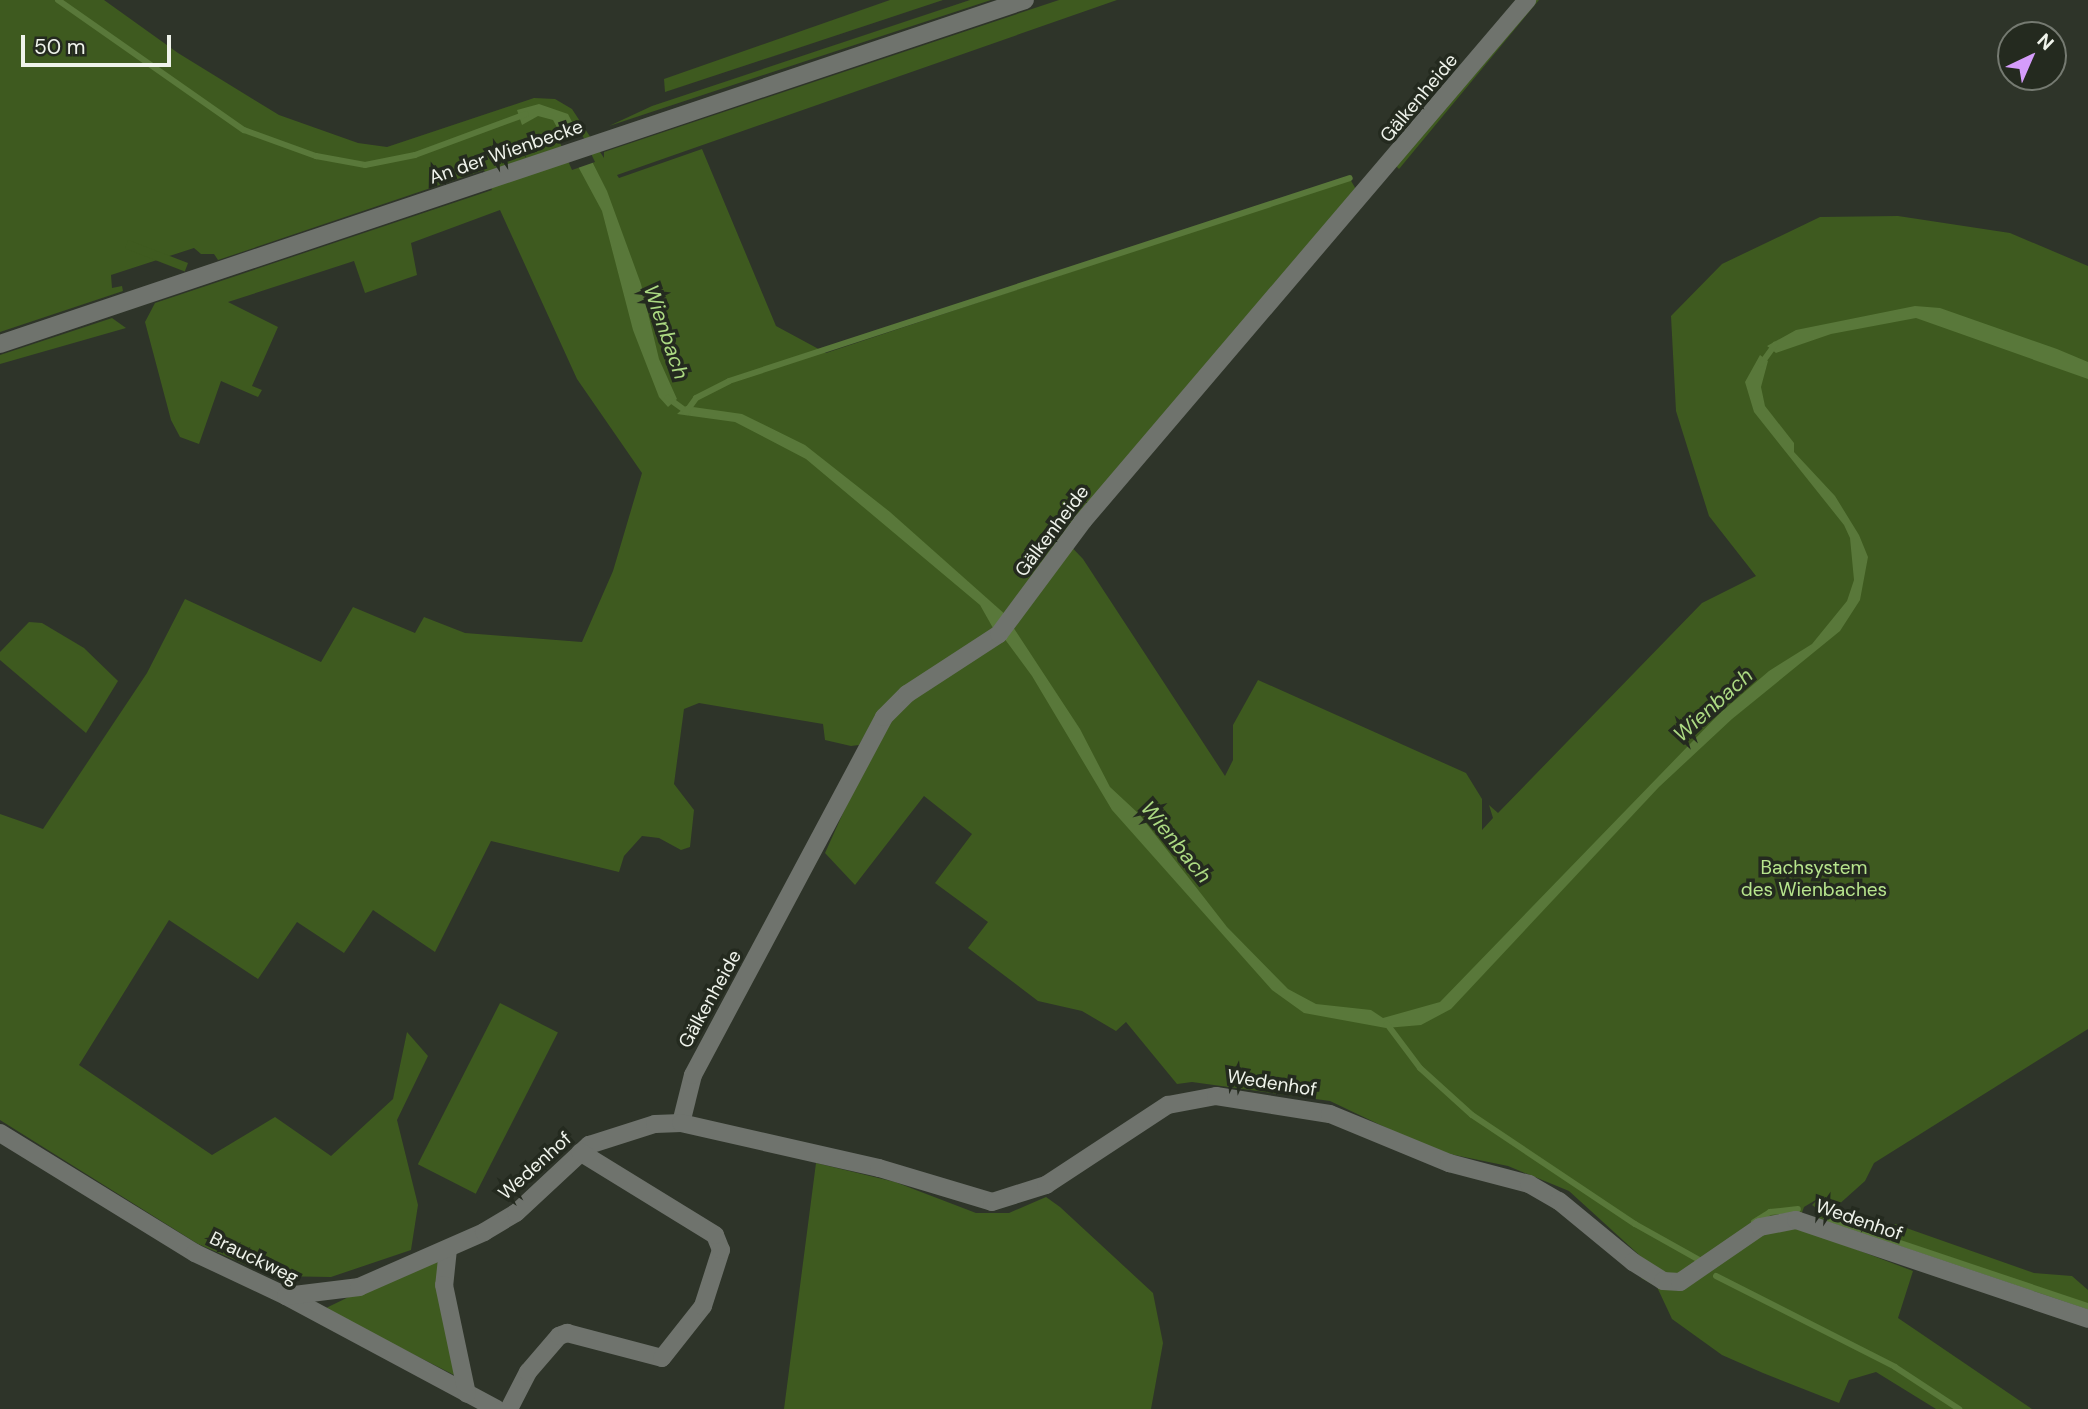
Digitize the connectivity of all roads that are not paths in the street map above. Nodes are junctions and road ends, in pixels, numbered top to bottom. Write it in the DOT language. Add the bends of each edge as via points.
graph roads {
  1 [pos="1025,0"];
  2 [pos="1527,0"];
  3 [pos="0,344"];
  4 [pos="681,1123"];
  5 [pos="0,1133"];
  6 [pos="580,1152"];
  7 [pos="448,1249"];
  8 [pos="286,1296"];
  9 [pos="2088,1320"];
  10 [pos="467,1394"];
  11 [pos="497,1409"];
  12 [pos="509,1409"];
  1 -- 3 [label="street, An der Wienbecke"];
  2 -- 4 [label="street, Gälkenheide" via="1083,521 1016,615 994,638 907,694 874,732 829,826 693,1075"];
  4 -- 6 [label="street, Wedenhof" via="610,1135"];
  4 -- 9 [label="street, Wedenhof" via="879,1168 992,1202 1046,1185 1173,1102 1216,1096 1273,1103 1330,1114 1439,1160 1529,1184 1559,1201 1640,1268 1664,1281 1680,1282 1760,1227 1796,1220"];
  5 -- 8 [label="street, Brauckweg" via="195,1253"];
  6 -- 7 [label="street, Wedenhof" via="516,1213"];
  6 -- 12 [label="street" via="715,1235 721,1250 703,1306 662,1358 567,1333 528,1372"];
  7 -- 8 [label="street, Wedenhof" via="359,1287"];
  7 -- 10 [label="street" via="444,1285"];
  8 -- 10 [label="street, Brauckweg"];
  10 -- 11 [label="street, Brauckweg"];
}
